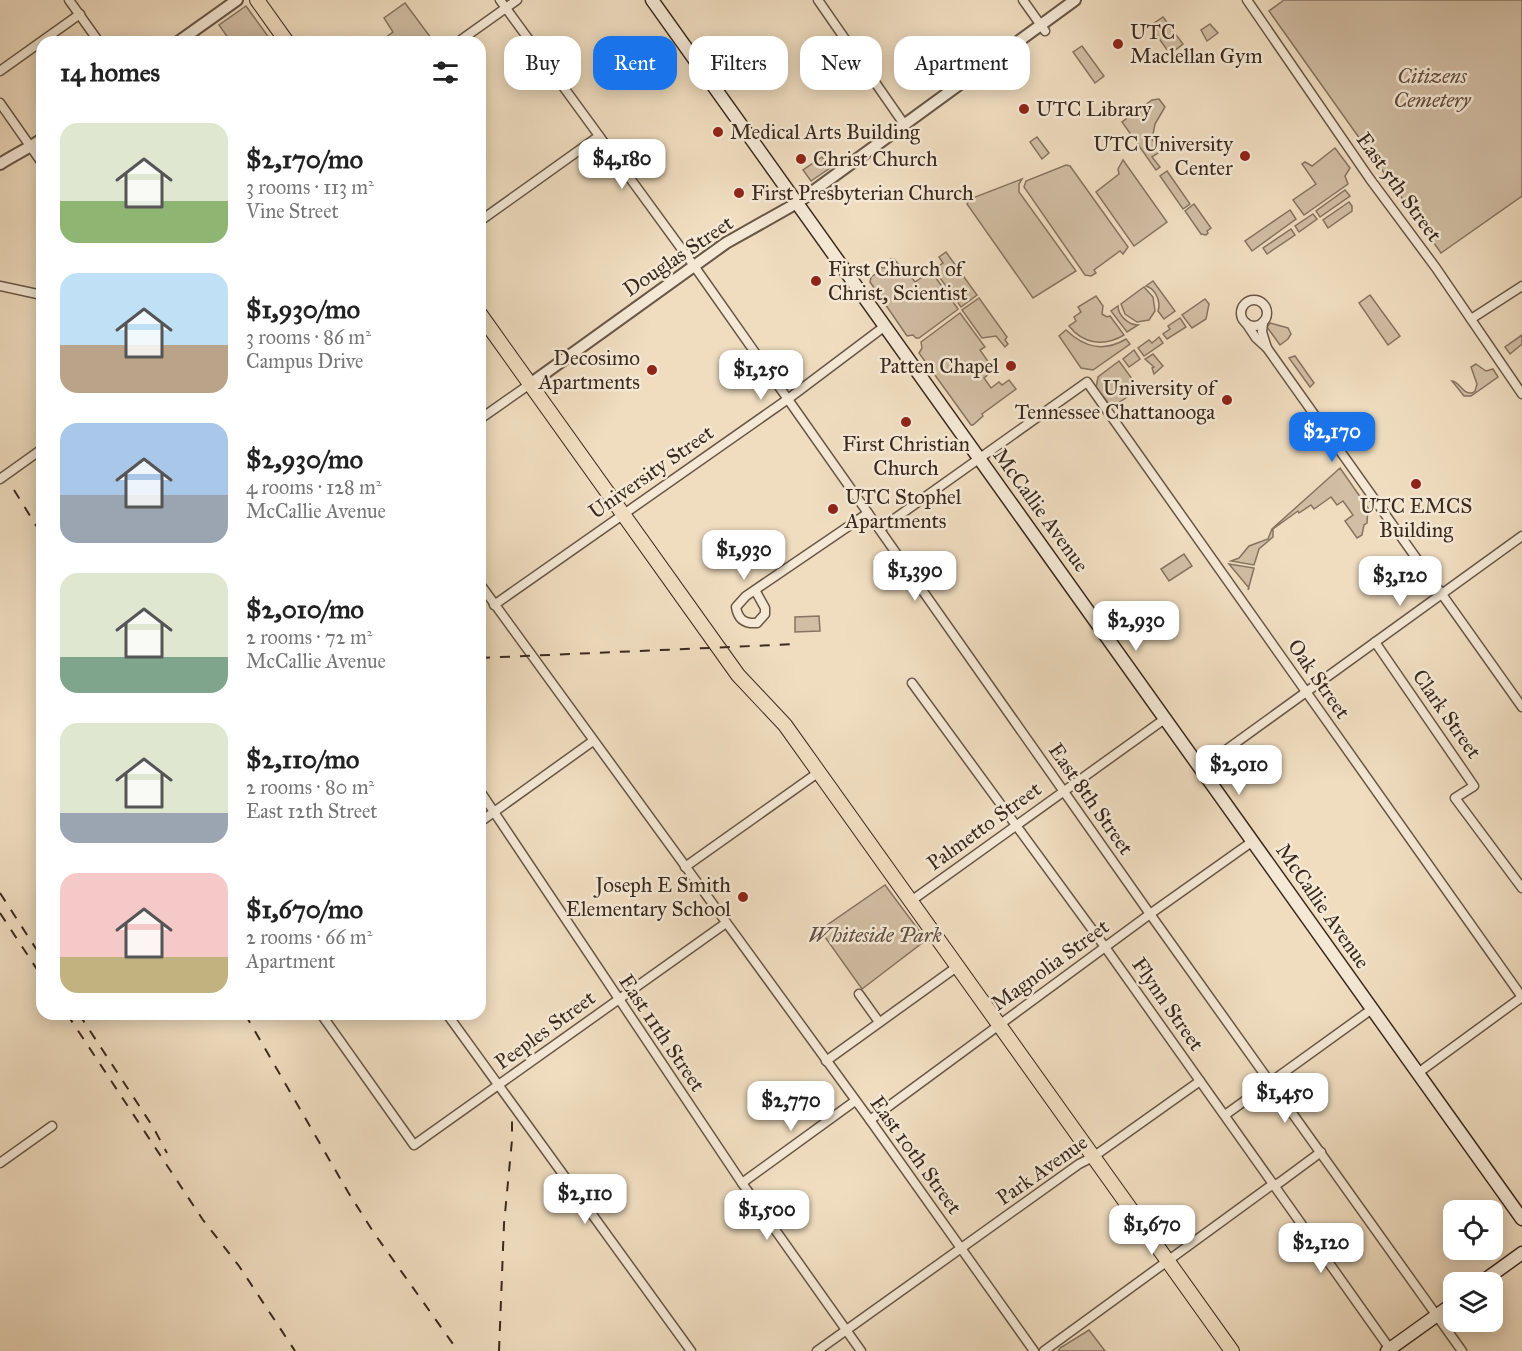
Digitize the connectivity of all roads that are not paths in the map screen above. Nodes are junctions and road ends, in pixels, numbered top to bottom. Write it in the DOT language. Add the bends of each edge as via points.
graph roads {
  1 [pos="69,0"];
  2 [pos="237,0"];
  3 [pos="257,0"];
  4 [pos="500,0"];
  5 [pos="517,0"];
  6 [pos="652,0"];
  7 [pos="818,0"];
  8 [pos="1023,0"];
  9 [pos="1075,0"];
  10 [pos="1246,0"];
  11 [pos="506,8"];
  12 [pos="80,14"];
  13 [pos="1043,28"];
  14 [pos="50,36"];
  15 [pos="95,36"];
  16 [pos="186,36"];
  17 [pos="283,36"];
  18 [pos="466,36"];
  19 [pos="36,46"];
  20 [pos="0,71"];
  21 [pos="0,103"];
  22 [pos="904,124"];
  23 [pos="599,136"];
  24 [pos="36,143"];
  25 [pos="31,147"];
  26 [pos="36,154"];
  27 [pos="0,164"];
  28 [pos="798,203"];
  29 [pos="486,217"];
  30 [pos="693,266"];
  31 [pos="0,286"];
  32 [pos="1522,286"];
  33 [pos="36,294"];
  34 [pos="1471,319"];
  35 [pos="1245,320"];
  36 [pos="486,322"];
  37 [pos="1263,322"];
  38 [pos="885,326"];
  39 [pos="1267,348"];
  40 [pos="530,384"];
  41 [pos="1522,394"];
  42 [pos="788,399"];
  43 [pos="486,415"];
  44 [pos="36,453"];
  45 [pos="979,457"];
  46 [pos="0,479"];
  47 [pos="868,513"];
  48 [pos="622,514"];
  49 [pos="880,529"];
  50 [pos="1522,536"];
  51 [pos="755,590"];
  52 [pos="486,593"];
  53 [pos="1440,593"];
  54 [pos="494,605"];
  55 [pos="1375,642"];
  56 [pos="912,683"];
  57 [pos="1306,691"];
  58 [pos="1522,707"];
  59 [pos="1166,718"];
  60 [pos="593,741"];
  61 [pos="1201,768"];
  62 [pos="819,772"];
  63 [pos="1064,790"];
  64 [pos="486,800"];
  65 [pos="494,812"];
  66 [pos="486,818"];
  67 [pos="1017,824"];
  68 [pos="1253,841"];
  69 [pos="685,867"];
  70 [pos="1522,888"];
  71 [pos="911,901"];
  72 [pos="1150,914"];
  73 [pos="726,923"];
  74 [pos="1105,947"];
  75 [pos="958,966"];
  76 [pos="859,994"];
  77 [pos="1522,997"];
  78 [pos="618,1000"];
  79 [pos="1372,1009"];
  80 [pos="325,1020"];
  81 [pos="451,1020"];
  82 [pos="879,1022"];
  83 [pos="1000,1024"];
  84 [pos="826,1061"];
  85 [pos="1418,1073"];
  86 [pos="1200,1081"];
  87 [pos="1270,1081"];
  88 [pos="500,1085"];
  89 [pos="855,1101"];
  90 [pos="1224,1114"];
  91 [pos="870,1120"];
  92 [pos="52,1126"];
  93 [pos="1321,1152"];
  94 [pos="1093,1157"];
  95 [pos="0,1164"];
  96 [pos="742,1184"];
  97 [pos="1274,1184"];
  98 [pos="1522,1219"];
  99 [pos="962,1249"];
  100 [pos="1522,1253"];
  101 [pos="1167,1262"];
  102 [pos="1496,1272"];
  103 [pos="1443,1311"];
  104 [pos="1436,1316"];
  105 [pos="847,1331"];
  106 [pos="1389,1350"];
  107 [pos="691,1351"];
  108 [pos="817,1351"];
  109 [pos="861,1351"];
  110 [pos="1034,1351"];
  111 [pos="1044,1351"];
  112 [pos="1232,1351"];
  113 [pos="1462,1351"];
  1 -- 12 [label="street"];
  2 -- 16 [label="street"];
  3 -- 17 [label="main road"];
  4 -- 11 [label="street"];
  5 -- 11 [label="street"];
  6 -- 28 [label="main road, McCallie Avenue"];
  7 -- 22 [label="street"];
  8 -- 13 [label="street"];
  9 -- 13 [label="street, Douglas Street"];
  10 -- 34 [label="street, East 5th Street"];
  11 -- 18 [label="street"];
  11 -- 23 [label="street"];
  12 -- 14 [label="street"];
  12 -- 15 [label="street"];
  13 -- 22 [label="street, Douglas Street"];
  19 -- 20 [label="street"];
  21 -- 25 [label="street"];
  22 -- 28 [label="street, Douglas Street"];
  23 -- 29 [label="street"];
  23 -- 30 [label="street, East 8th Street"];
  24 -- 25 [label="street"];
  25 -- 26 [label="street"];
  25 -- 27 [label="street"];
  28 -- 30 [label="street, Douglas Street"];
  28 -- 38 [label="main road, McCallie Avenue"];
  30 -- 40 [label="street, Douglas Street"];
  30 -- 42 [label="street, East 8th Street"];
  31 -- 33 [label="street"];
  32 -- 34 [label="street"];
  34 -- 41 [label="street, East 5th Street"];
  35 -- 37 [label="street" via="1254,326"];
  35 -- 37 [label="street" via="1243,307 1253,300 1266,305"];
  35 -- 39 [label="street"];
  36 -- 40 [label="main road"];
  37 -- 39 [label="street"];
  38 -- 42 [label="street, University Street"];
  38 -- 45 [label="main road, McCallie Avenue"];
  39 -- 53 [label="street"];
  40 -- 43 [label="street, Douglas Street"];
  40 -- 48 [label="main road"];
  42 -- 47 [label="street, East 8th Street"];
  42 -- 48 [label="street, University Street"];
  44 -- 46 [label="street"];
  45 -- 49 [label="street"];
  45 -- 57 [label="street, Oak Street" via="1087,382"];
  45 -- 59 [label="main road, McCallie Avenue"];
  47 -- 49 [label="street, East 8th Street"];
  47 -- 51 [label="street"];
  48 -- 54 [label="street, University Street"];
  48 -- 62 [label="main road" via="738,675 785,725"];
  49 -- 63 [label="street, East 8th Street"];
  50 -- 53 [label="street"];
  52 -- 54 [label="street"];
  53 -- 55 [label="street"];
  53 -- 58 [label="street"];
  54 -- 60 [label="street"];
  55 -- 57 [label="street"];
  55 -- 70 [label="street, Clark Street" via="1474,786 1455,798"];
  56 -- 67 [label="street, Flynn Street"];
  57 -- 61 [label="street"];
  57 -- 77 [label="street, Oak Street"];
  59 -- 61 [label="main road, McCallie Avenue"];
  59 -- 63 [label="street, Palmetto Street"];
  60 -- 65 [label="street"];
  60 -- 69 [label="street, East 10th Street"];
  61 -- 68 [label="main road, McCallie Avenue"];
  62 -- 69 [label="street"];
  62 -- 71 [label="main road"];
  63 -- 67 [label="street, Palmetto Street"];
  63 -- 72 [label="street, East 8th Street"];
  64 -- 65 [label="street, East 11th Street"];
  65 -- 66 [label="street"];
  65 -- 78 [label="street, East 11th Street"];
  67 -- 71 [label="street, Palmetto Street"];
  67 -- 74 [label="street, Flynn Street"];
  68 -- 72 [label="street, Magnolia Street"];
  68 -- 79 [label="main road, McCallie Avenue"];
  69 -- 73 [label="street, East 10th Street"];
  71 -- 75 [label="main road"];
  72 -- 74 [label="street, Magnolia Street"];
  72 -- 87 [label="street, East 8th Street"];
  73 -- 78 [label="street, Peeples Street"];
  73 -- 84 [label="street, East 10th Street"];
  74 -- 83 [label="street, Magnolia Street"];
  74 -- 86 [label="street, Flynn Street"];
  75 -- 82 [label="street"];
  75 -- 83 [label="main road"];
  76 -- 82 [label="street"];
  77 -- 85 [label="street"];
  78 -- 88 [label="street, Peeples Street"];
  78 -- 96 [label="street, East 11th Street"];
  79 -- 85 [label="main road, McCallie Avenue"];
  79 -- 87 [label="street"];
  80 -- 88 [label="street, Peeples Street" via="414,1145"];
  81 -- 88 [label="street"];
  82 -- 84 [label="street"];
  83 -- 91 [label="street, Magnolia Street"];
  83 -- 94 [label="main road"];
  84 -- 89 [label="street, East 10th Street"];
  85 -- 98 [label="main road, McCallie Avenue"];
  86 -- 90 [label="street, Flynn Street"];
  86 -- 94 [label="street, Park Avenue"];
  87 -- 90 [label="street"];
  87 -- 93 [label="street, East 8th Street"];
  88 -- 107 [label="street"];
  89 -- 91 [label="street, East 10th Street"];
  89 -- 96 [label="street"];
  90 -- 97 [label="street, Flynn Street"];
  91 -- 99 [label="street, East 10th Street"];
  92 -- 95 [label="street"];
  93 -- 97 [label="street"];
  93 -- 104 [label="street, East 8th Street"];
  94 -- 99 [label="street, Park Avenue"];
  94 -- 101 [label="main road"];
  96 -- 105 [label="street, East 11th Street"];
  97 -- 101 [label="street"];
  97 -- 106 [label="street, Flynn Street"];
  99 -- 105 [label="street, Park Avenue"];
  99 -- 110 [label="street, East 10th Street"];
  100 -- 102 [label="main road"];
  101 -- 111 [label="street"];
  101 -- 112 [label="main road"];
  103 -- 104 [label="main road"];
  104 -- 106 [label="main road"];
  104 -- 113 [label="street, East 8th Street"];
  105 -- 108 [label="street, Park Avenue"];
  105 -- 109 [label="street, East 11th Street"];
}
